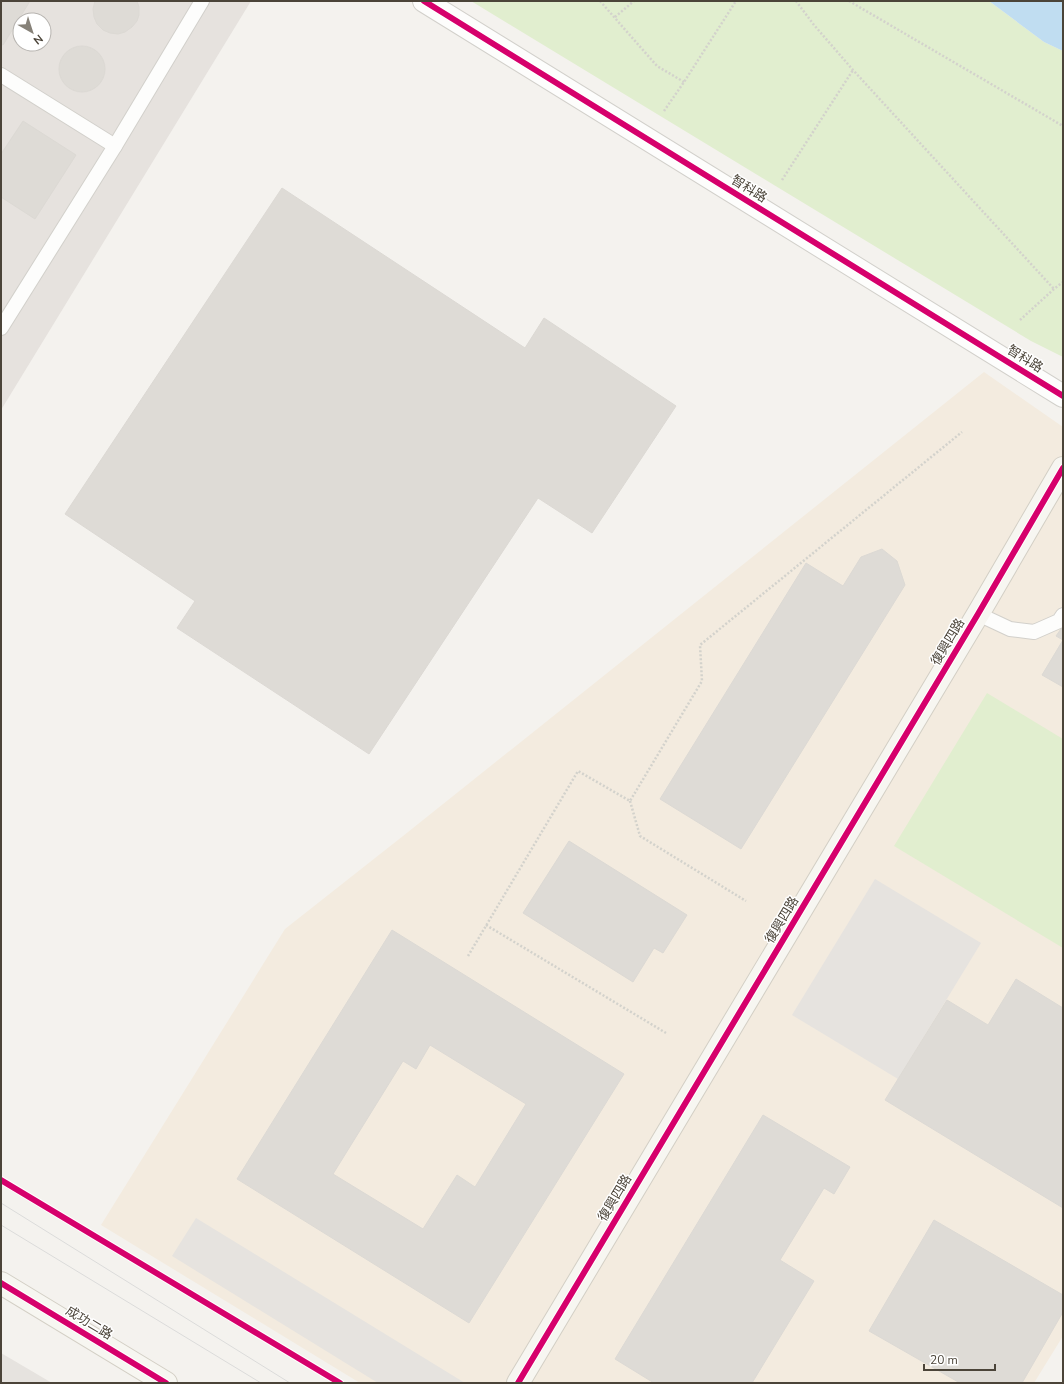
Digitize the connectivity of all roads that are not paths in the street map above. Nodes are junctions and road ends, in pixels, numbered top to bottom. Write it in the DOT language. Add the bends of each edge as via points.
graph roads {
  1 [pos="202,1"];
  2 [pos="424,1"];
  3 [pos="1,75"];
  4 [pos="115,146"];
  5 [pos="1,328"];
  6 [pos="1063,396"];
  7 [pos="1063,468"];
  8 [pos="978,614"];
  9 [pos="1063,615"];
  10 [pos="1,1283"];
  11 [pos="166,1383"];
  12 [pos="518,1383"];
  1 -- 4 [label="lane"];
  2 -- 6 [label="street, 智科路"];
  3 -- 4 [label="lane"];
  4 -- 5 [label="lane"];
  7 -- 8 [label="street, 復興四路"];
  8 -- 9 [label="lane" via="1010,630 1034,632 1059,621"];
  8 -- 12 [label="street, 復興四路"];
  10 -- 11 [label="street, 成功二路"];
}
